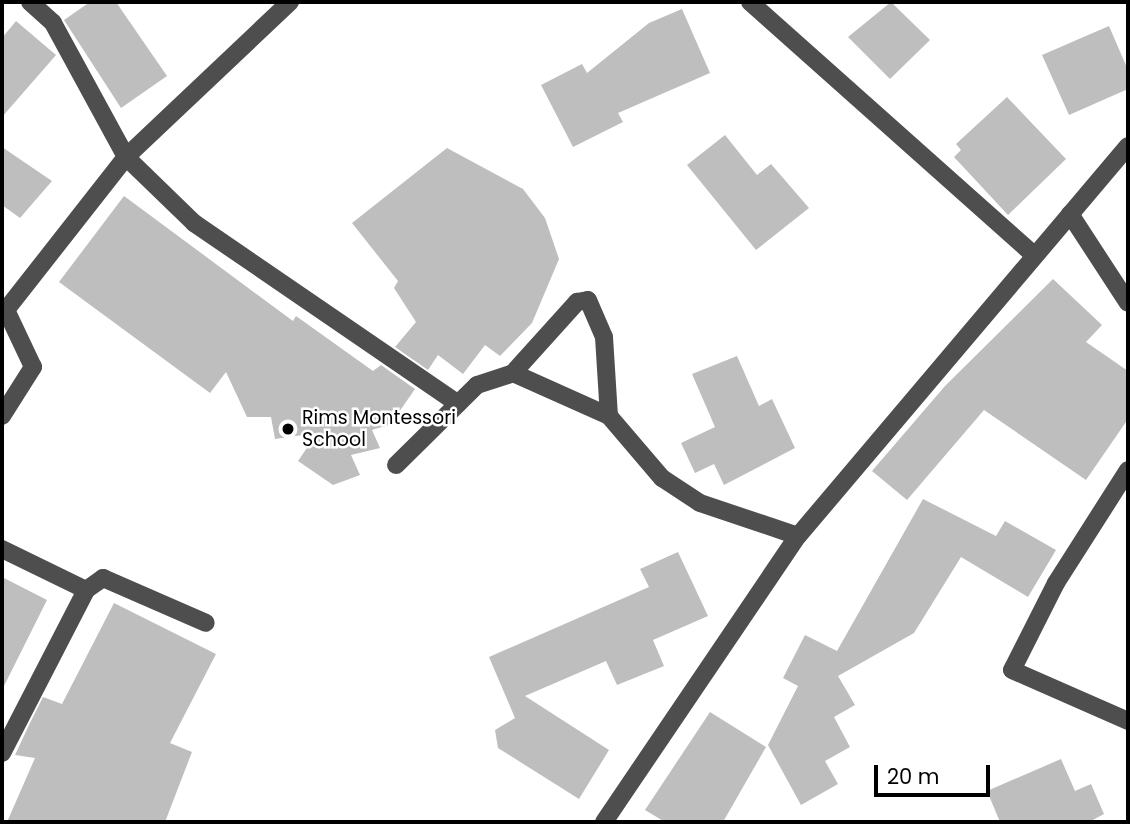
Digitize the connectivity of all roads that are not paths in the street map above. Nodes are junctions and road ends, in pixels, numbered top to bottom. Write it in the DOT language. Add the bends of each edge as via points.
graph roads {
  1 [pos="30,2"];
  2 [pos="290,2"];
  3 [pos="750,2"];
  4 [pos="1128,146"];
  5 [pos="126,157"];
  6 [pos="1070,214"];
  7 [pos="1034,255"];
  8 [pos="1128,303"];
  9 [pos="513,373"];
  10 [pos="458,404"];
  11 [pos="2,416"];
  12 [pos="609,416"];
  13 [pos="396,466"];
  14 [pos="1128,470"];
  15 [pos="798,536"];
  16 [pos="2,549"];
  17 [pos="86,590"];
  18 [pos="206,623"];
  19 [pos="1128,721"];
  20 [pos="2,753"];
  21 [pos="604,822"];
  1 -- 5 [label="street" via="53,23"];
  2 -- 5 [label="street"];
  3 -- 7 [label="street"];
  4 -- 6 [label="street"];
  5 -- 10 [label="street" via="194,223"];
  5 -- 11 [label="street" via="6,310 33,367"];
  6 -- 7 [label="street"];
  6 -- 8 [label="street"];
  7 -- 15 [label="street"];
  9 -- 10 [label="street" via="477,385"];
  9 -- 12 [label="street"];
  9 -- 12 [label="street" via="558,319 588,300 604,337"];
  10 -- 13 [label="street"];
  12 -- 15 [label="street" via="662,478 700,503"];
  14 -- 19 [label="street" via="1056,583 1012,670"];
  15 -- 21 [label="street"];
  16 -- 17 [label="street"];
  17 -- 18 [label="street" via="103,578"];
  17 -- 20 [label="street"];
}
